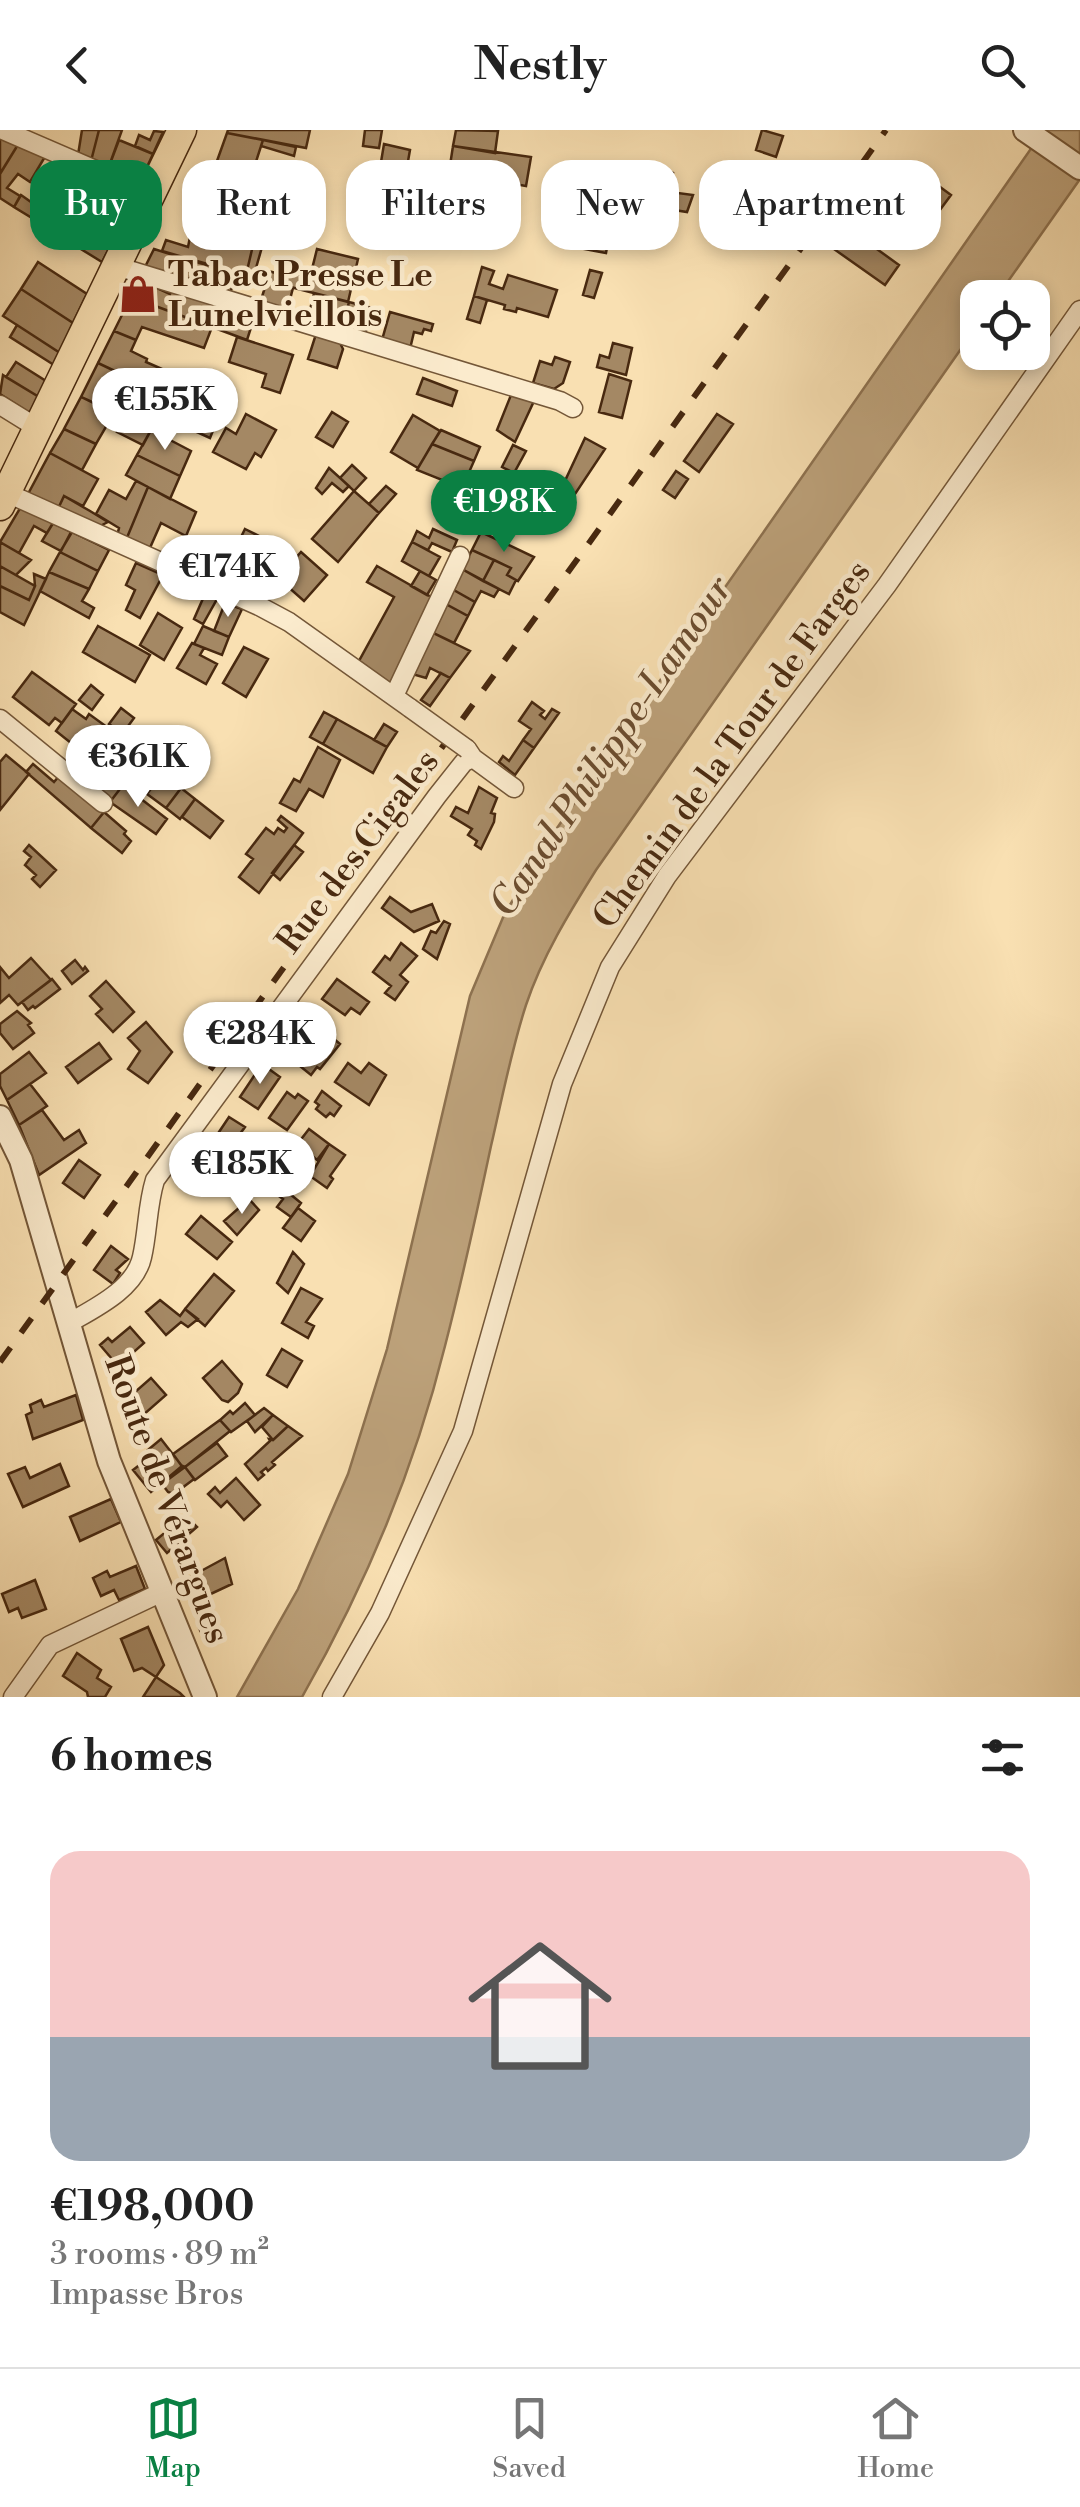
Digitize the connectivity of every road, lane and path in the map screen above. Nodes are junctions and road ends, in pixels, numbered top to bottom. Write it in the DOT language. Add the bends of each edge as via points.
graph roads {
  1 [pos="4,130"];
  2 [pos="182,130"];
  3 [pos="1025,130"];
  4 [pos="73,160"];
  5 [pos="1080,168"];
  6 [pos="162,171"];
  7 [pos="124,250"];
  8 [pos="116,266"];
  9 [pos="1080,310"];
  10 [pos="0,404"];
  11 [pos="572,408"];
  12 [pos="39,429"];
  13 [pos="4,499"];
  14 [pos="460,556"];
  15 [pos="402,702"];
  16 [pos="0,719"];
  17 [pos="470,753"];
  18 [pos="514,788"];
  19 [pos="103,803"];
  20 [pos="0,1116"];
  21 [pos="69,1323"];
  22 [pos="160,1594"];
  23 [pos="203,1694"];
  24 [pos="14,1697"];
  25 [pos="332,1697"];
  1 -- 4 [label="street"];
  2 -- 6 [label="main road"];
  3 -- 5 [label="street"];
  7 -- 8 [label="main road"];
  8 -- 11 [label="street"];
  8 -- 12 [label="main road"];
  9 -- 25 [label="street, Chemin de la Tour de Farges" via="887,585 667,876 610,967 562,1084 463,1431 380,1613"];
  10 -- 12 [label="street"];
  12 -- 13 [label="main road"];
  13 -- 15 [label="street" via="261,607"];
  14 -- 15 [label="street"];
  15 -- 17 [label="street, bridge"];
  16 -- 19 [label="street"];
  17 -- 18 [label="street"];
  17 -- 21 [label="street, Rue des Cigales" via="155,1180 136,1274"];
  20 -- 21 [label="street, Route de Vérargues" via="21,1160"];
  21 -- 22 [label="street, Route de Vérargues" via="109,1461"];
  22 -- 23 [label="street, Route de Vérargues"];
  22 -- 24 [label="street" via="50,1645"];
}
